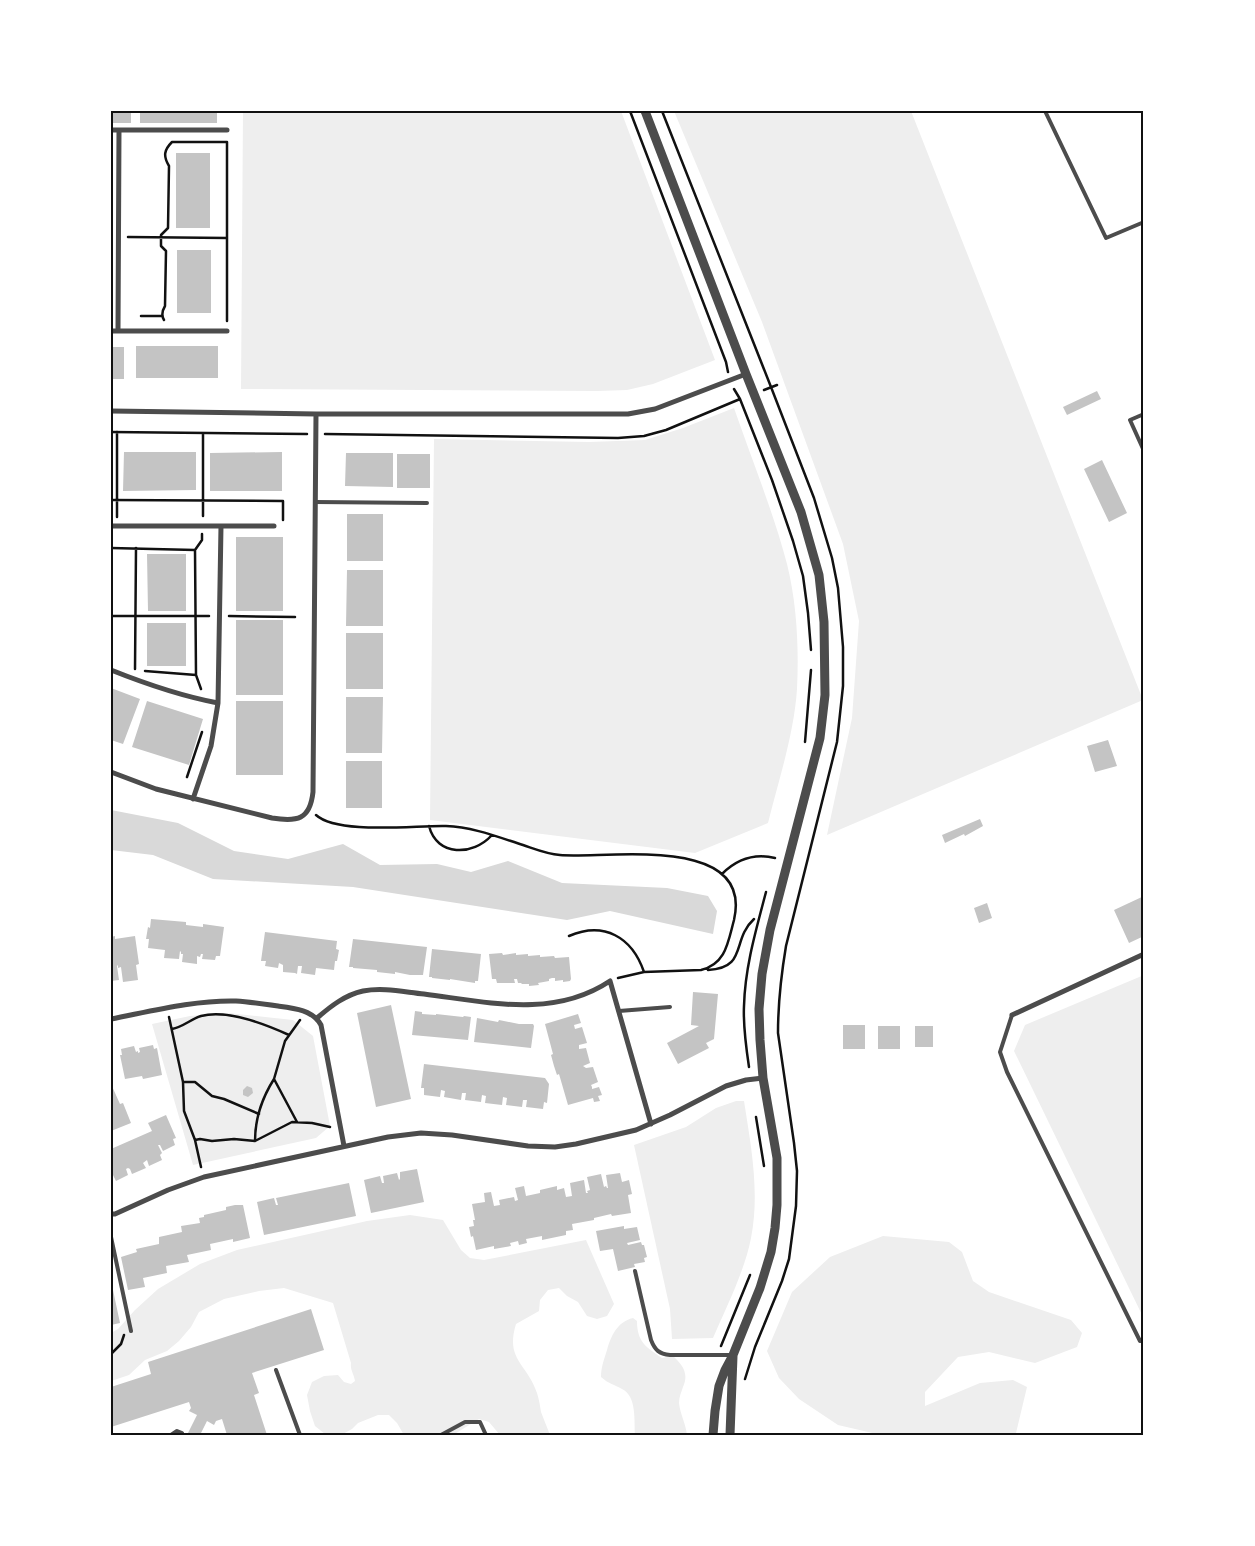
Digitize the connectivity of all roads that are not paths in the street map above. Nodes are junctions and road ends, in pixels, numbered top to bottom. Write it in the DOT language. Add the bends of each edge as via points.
graph roads {
  1 [pos="645,111"];
  2 [pos="1045,111"];
  3 [pos="111,130"];
  4 [pos="119,130"];
  5 [pos="228,130"];
  6 [pos="1144,222"];
  7 [pos="111,331"];
  8 [pos="118,331"];
  9 [pos="227,332"];
  10 [pos="746,374"];
  11 [pos="111,411"];
  12 [pos="316,414"];
  13 [pos="1144,414"];
  14 [pos="1144,451"];
  15 [pos="315,502"];
  16 [pos="427,503"];
  17 [pos="114,526"];
  18 [pos="221,526"];
  19 [pos="274,526"];
  20 [pos="111,670"];
  21 [pos="218,703"];
  22 [pos="111,772"];
  23 [pos="193,799"];
  24 [pos="1144,954"];
  25 [pos="670,1008"];
  26 [pos="618,1011"];
  27 [pos="1012,1015"];
  28 [pos="317,1018"];
  29 [pos="111,1019"];
  30 [pos="763,1078"];
  31 [pos="652,1124"];
  32 [pos="344,1146"];
  33 [pos="111,1214"];
  34 [pos="111,1237"];
  35 [pos="635,1271"];
  36 [pos="131,1331"];
  37 [pos="1144,1340"];
  38 [pos="733,1356"];
  39 [pos="276,1370"];
  40 [pos="182,1433"];
  41 [pos="171,1435"];
  42 [pos="300,1435"];
  43 [pos="441,1435"];
  44 [pos="486,1435"];
  45 [pos="713,1435"];
  46 [pos="730,1435"];
  1 -- 10 [label="street"];
  2 -- 6 [label="lane" via="1106,238"];
  3 -- 4 [label="street"];
  4 -- 5 [label="street"];
  4 -- 8 [label="street"];
  7 -- 8 [label="street"];
  8 -- 9 [label="street"];
  10 -- 12 [label="street" via="655,409 628,414"];
  10 -- 30 [label="street" via="801,512 813,552 823,600 825,658 820,738 764,959 760,1009"];
  11 -- 12 [label="street"];
  12 -- 15 [label="street"];
  13 -- 14 [label="lane" via="1130,420"];
  15 -- 16 [label="lane"];
  15 -- 23 [label="street" via="313,792 310,809 304,816 287,821"];
  17 -- 18 [label="street"];
  18 -- 19 [label="street"];
  18 -- 21 [label="street"];
  20 -- 21 [label="street" via="181,695"];
  21 -- 23 [label="street" via="211,746"];
  22 -- 23 [label="street"];
  24 -- 27 [label="street"];
  25 -- 26 [label="lane"];
  26 -- 28 [label="street" via="610,981 570,1000 534,1005 506,1005 391,990 364,991 338,1001"];
  26 -- 31 [label="street"];
  27 -- 37 [label="lane" via="1000,1052 1007,1072 1140,1341"];
  28 -- 29 [label="street" via="285,1007 236,1001 190,1004"];
  28 -- 32 [label="street" via="324,1037"];
  30 -- 31 [label="street" via="719,1089"];
  30 -- 38 [label="street" via="773,1129 778,1205 766,1271"];
  31 -- 32 [label="street" via="555,1147 421,1133"];
  32 -- 33 [label="street" via="204,1176"];
  34 -- 36 [label="lane"];
  35 -- 38 [label="lane" via="655,1349 670,1355"];
  38 -- 45 [label="street" via="720,1386"];
  38 -- 46 [label="street"];
  39 -- 42 [label="lane"];
  40 -- 41 [label="lane" via="177,1431"];
  43 -- 44 [label="lane" via="465,1422 480,1422"];
}
